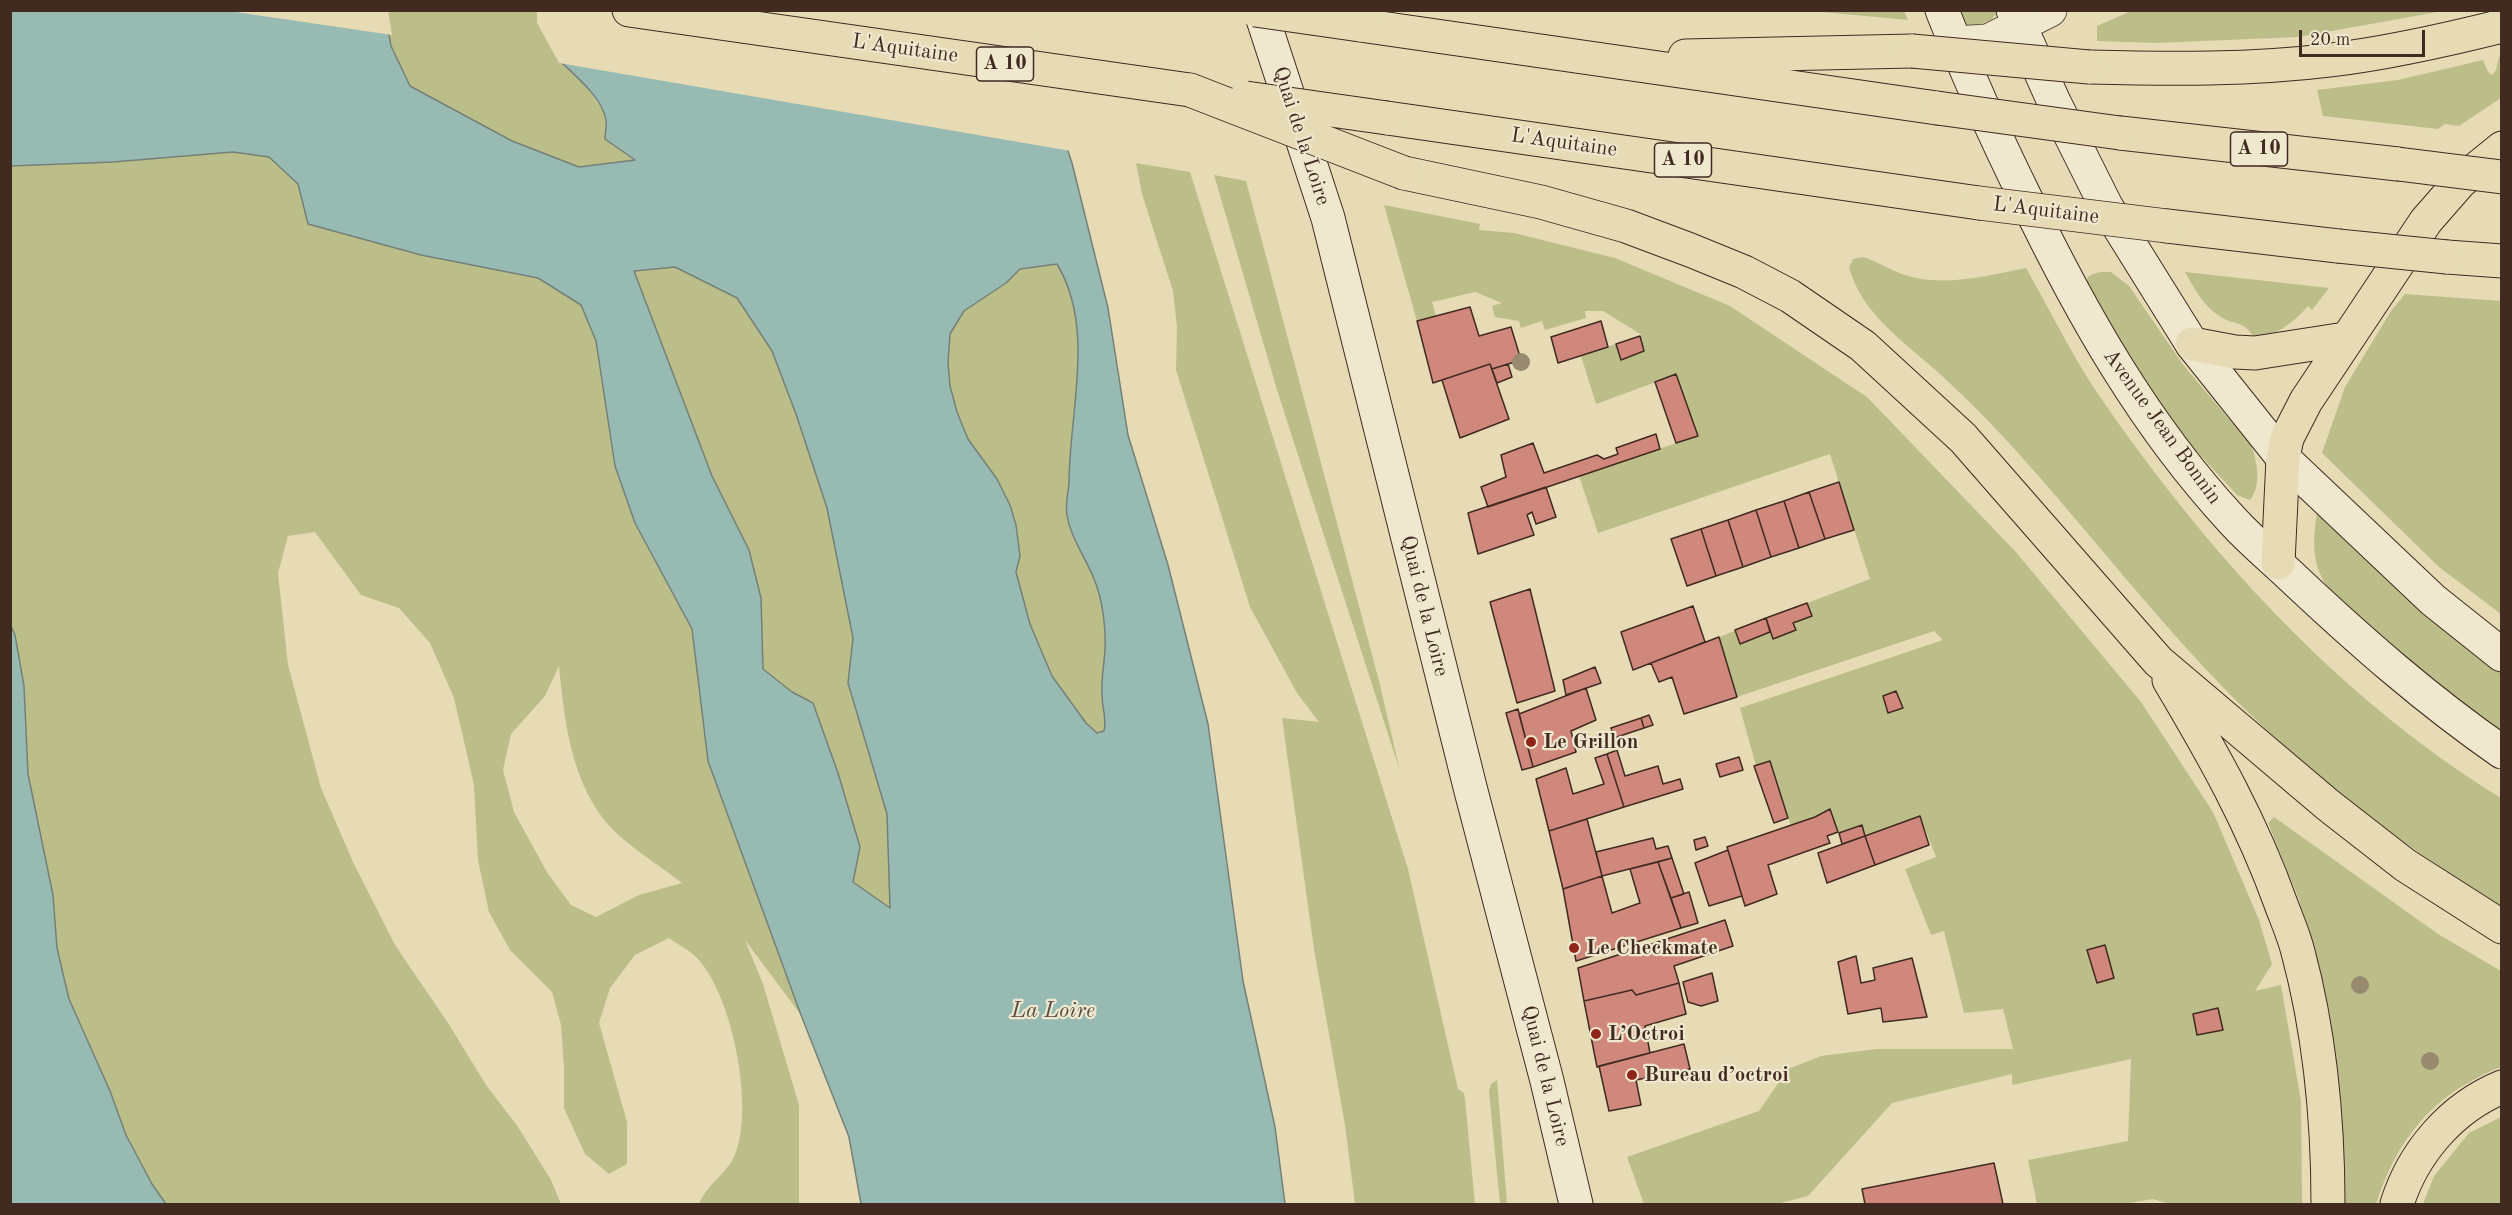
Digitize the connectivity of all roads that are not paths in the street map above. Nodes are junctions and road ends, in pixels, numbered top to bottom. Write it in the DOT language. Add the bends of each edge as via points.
graph roads {
  1 [pos="629,10"];
  2 [pos="1255,10"];
  3 [pos="1260,10"];
  4 [pos="1942,10"];
  5 [pos="2050,10"];
  6 [pos="2017,18"];
  7 [pos="2502,26"];
  8 [pos="1955,43"];
  9 [pos="1588,58"];
  10 [pos="1190,90"];
  11 [pos="2502,148"];
  12 [pos="2502,177"];
  13 [pos="2502,261"];
  14 [pos="2345,339"];
  15 [pos="2193,344"];
  16 [pos="2283,458"];
  17 [pos="2277,563"];
  18 [pos="2502,655"];
  19 [pos="2158,661"];
  20 [pos="2502,752"];
  21 [pos="2502,927"];
  22 [pos="2502,1087"];
  23 [pos="1576,1204"];
  24 [pos="2328,1204"];
  25 [pos="2397,1204"];
  1 -- 10 [label="main road, L'Aquitaine / A 10"];
  2 -- 9 [label="main road, A 10, bridge"];
  3 -- 23 [label="street, Quai de la Loire" via="1328,218"];
  4 -- 8 [label="street, Avenue Jean Bonnin"];
  5 -- 6 [label="street"];
  6 -- 8 [label="street" via="1988,41"];
  6 -- 15 [label="street" via="2106,206"];
  7 -- 9 [label="main road, bridge" via="2447,40 2331,60 2190,69 2089,67 1912,51"];
  8 -- 17 [label="street, Avenue Jean Bonnin" via="2058,265 2120,374 2232,521"];
  9 -- 12 [label="main road, A 10, bridge" via="2121,133"];
  10 -- 13 [label="main road, L'Aquitaine / A 10, bridge" via="1979,203 2338,246"];
  10 -- 19 [label="main road, bridge" via="1404,173 1541,202 1626,226 1744,272 1790,296 1863,346 1963,438"];
  11 -- 14 [label="main road" via="2460,182 2426,221"];
  14 -- 15 [label="main road" via="2255,353"];
  14 -- 16 [label="main road" via="2306,401 2287,438"];
  15 -- 16 [label="street"];
  16 -- 17 [label="main road"];
  16 -- 18 [label="street" via="2433,600"];
  17 -- 20 [label="street, Avenue Jean Bonnin" via="2385,664"];
  19 -- 21 [label="main road" via="2405,865"];
  19 -- 24 [label="main road" via="2220,766 2263,854 2298,950 2320,1053"];
  22 -- 25 [label="main road" via="2450,1119 2414,1162"];
}
